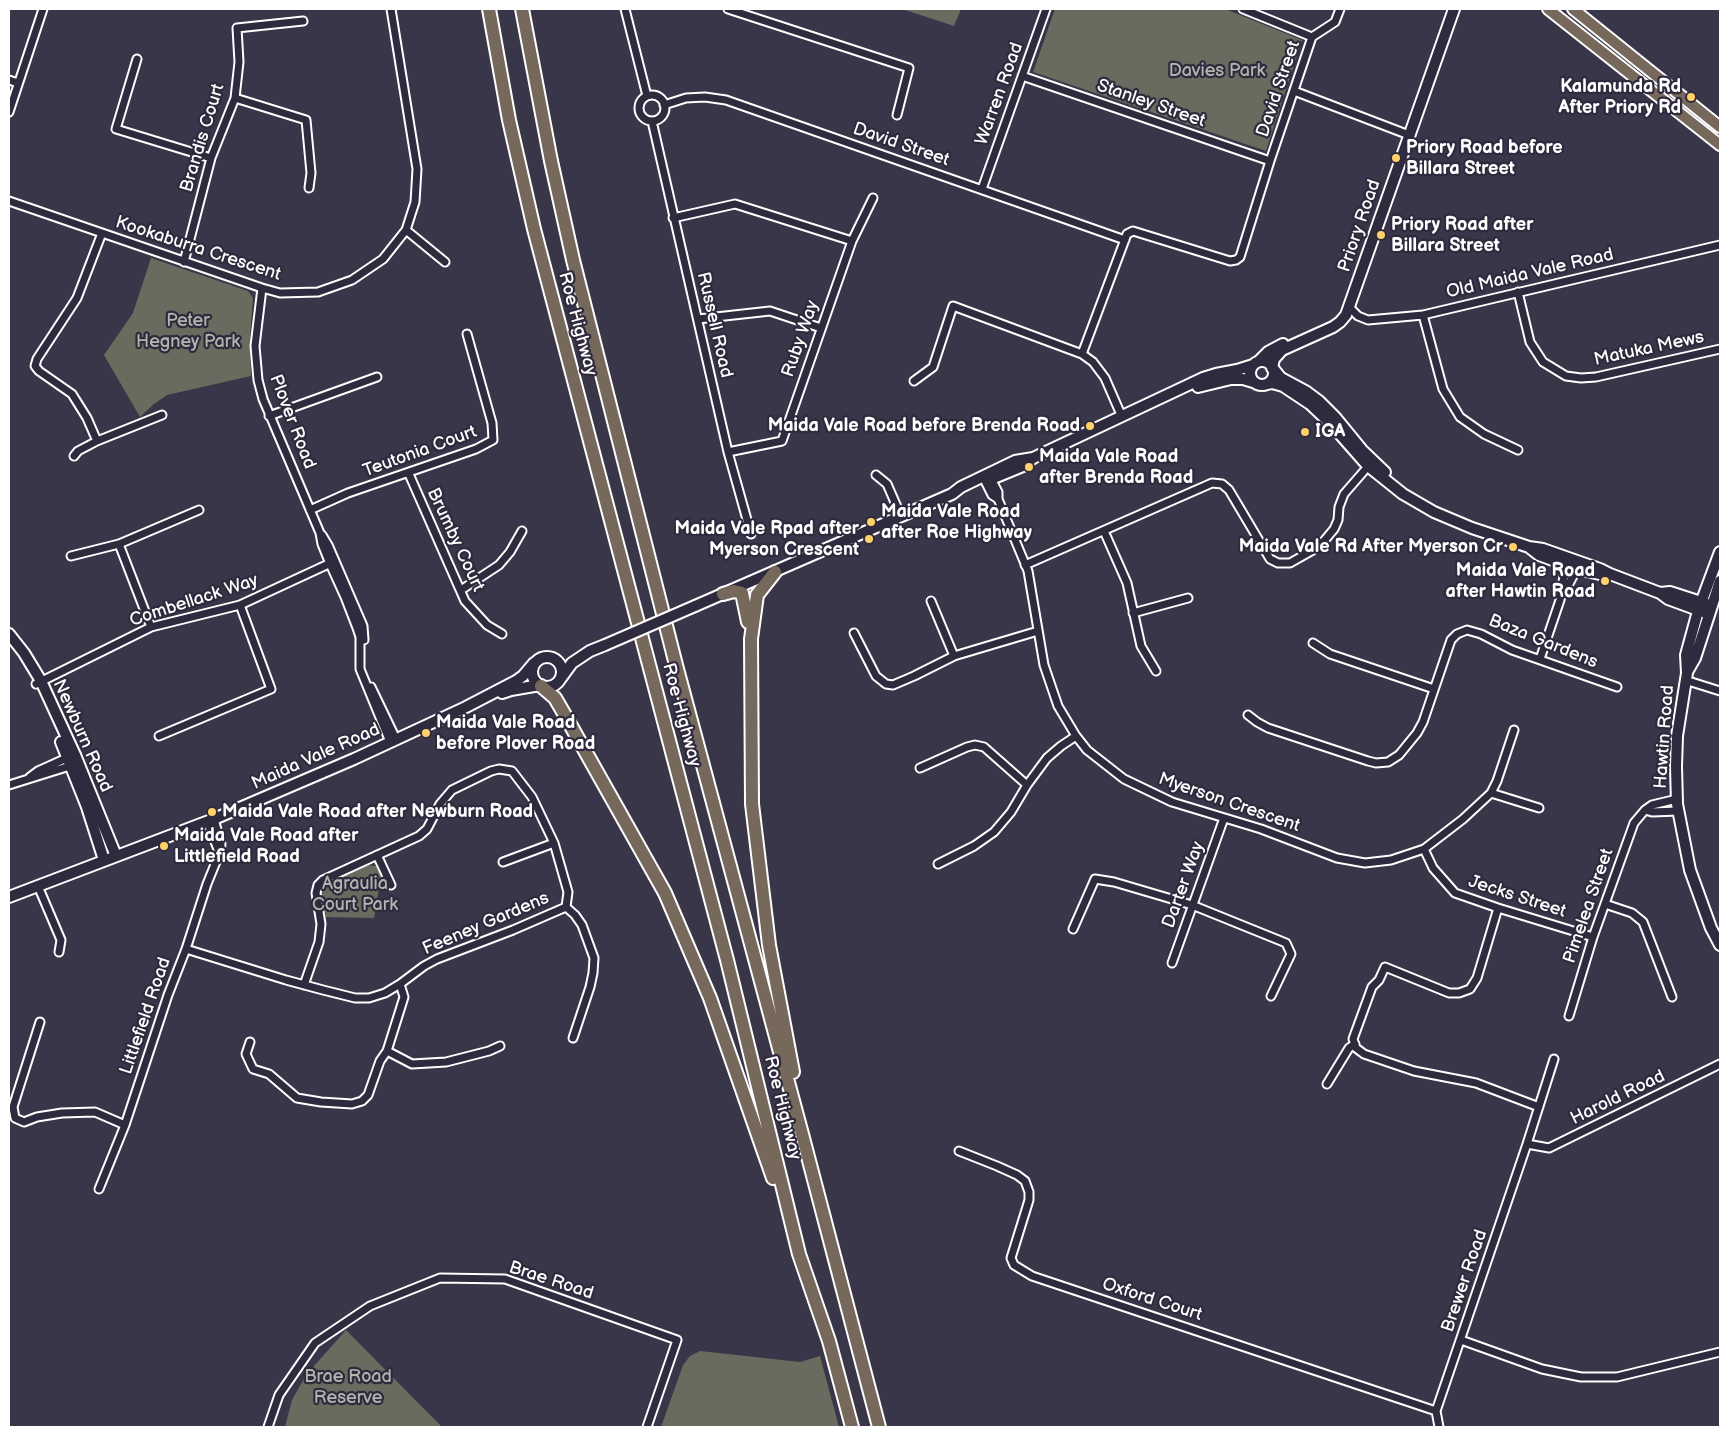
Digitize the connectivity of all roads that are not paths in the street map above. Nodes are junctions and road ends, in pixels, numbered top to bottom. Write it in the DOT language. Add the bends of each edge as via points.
graph roads {
  1 [pos="43,9"];
  2 [pos="391,9"];
  3 [pos="483,9"];
  4 [pos="489,9"];
  5 [pos="522,9"];
  6 [pos="531,9"];
  7 [pos="625,9"];
  8 [pos="728,9"];
  9 [pos="1046,9"];
  10 [pos="1244,9"];
  11 [pos="1340,9"];
  12 [pos="1454,9"];
  13 [pos="1548,9"];
  14 [pos="1573,9"];
  15 [pos="303,21"];
  16 [pos="1312,37"];
  17 [pos="136,59"];
  18 [pos="1022,76"];
  19 [pos="9,80"];
  20 [pos="18,83"];
  21 [pos="1294,91"];
  22 [pos="647,96"];
  23 [pos="235,98"];
  24 [pos="664,105"];
  25 [pos="9,112"];
  26 [pos="897,115"];
  27 [pos="509,120"];
  28 [pos="652,121"];
  29 [pos="1720,127"];
  30 [pos="1409,135"];
  31 [pos="1720,145"];
  32 [pos="211,158"];
  33 [pos="1270,161"];
  34 [pos="309,188"];
  35 [pos="982,189"];
  36 [pos="873,198"];
  37 [pos="9,201"];
  38 [pos="673,218"];
  39 [pos="406,230"];
  40 [pos="102,233"];
  41 [pos="1125,240"];
  42 [pos="852,241"];
  43 [pos="1720,245"];
  44 [pos="573,260"];
  45 [pos="184,262"];
  46 [pos="446,262"];
  47 [pos="262,288"];
  48 [pos="1518,292"];
  49 [pos="1350,308"];
  50 [pos="1423,315"];
  51 [pos="698,319"];
  52 [pos="821,328"];
  53 [pos="1324,331"];
  54 [pos="467,334"];
  55 [pos="1720,349"];
  56 [pos="1082,354"];
  57 [pos="1256,363"];
  58 [pos="1273,368"];
  59 [pos="378,377"];
  60 [pos="914,380"];
  61 [pos="1253,382"];
  62 [pos="1267,384"];
  63 [pos="1152,404"];
  64 [pos="162,415"];
  65 [pos="269,416"];
  66 [pos="1122,417"];
  67 [pos="97,441"];
  68 [pos="1518,450"];
  69 [pos="728,452"];
  70 [pos="74,456"];
  71 [pos="1371,464"];
  72 [pos="408,474"];
  73 [pos="876,474"];
  74 [pos="987,478"];
  75 [pos="200,510"];
  76 [pos="310,510"];
  77 [pos="901,516"];
  78 [pos="522,531"];
  79 [pos="1104,531"];
  80 [pos="751,534"];
  81 [pos="119,544"];
  82 [pos="1720,552"];
  83 [pos="71,556"];
  84 [pos="332,562"];
  85 [pos="1568,562"];
  86 [pos="1025,565"];
  87 [pos="1579,566"];
  88 [pos="775,572"];
  89 [pos="1720,581"];
  90 [pos="461,590"];
  91 [pos="723,594"];
  92 [pos="1188,598"];
  93 [pos="1560,600"];
  94 [pos="931,602"];
  95 [pos="240,605"];
  96 [pos="1700,607"];
  97 [pos="1711,610"];
  98 [pos="1133,613"];
  99 [pos="151,627"];
  100 [pos="1038,631"];
  101 [pos="854,633"];
  102 [pos="9,634"];
  103 [pos="502,634"];
  104 [pos="751,639"];
  105 [pos="9,643"];
  106 [pos="1313,643"];
  107 [pos="590,651"];
  108 [pos="548,656"];
  109 [pos="954,656"];
  110 [pos="1540,660"];
  111 [pos="534,663"];
  112 [pos="1156,671"];
  113 [pos="1686,676"];
  114 [pos="561,679"];
  115 [pos="39,682"];
  116 [pos="540,686"];
  117 [pos="1618,687"];
  118 [pos="1434,688"];
  119 [pos="1720,691"];
  120 [pos="466,707"];
  121 [pos="1248,715"];
  122 [pos="1514,730"];
  123 [pos="159,736"];
  124 [pos="1076,736"];
  125 [pos="393,740"];
  126 [pos="73,760"];
  127 [pos="920,768"];
  128 [pos="9,785"];
  129 [pos="1027,785"];
  130 [pos="1491,793"];
  131 [pos="1677,799"];
  132 [pos="1539,808"];
  133 [pos="1645,810"];
  134 [pos="1678,811"];
  135 [pos="1224,818"];
  136 [pos="210,820"];
  137 [pos="554,843"];
  138 [pos="1424,849"];
  139 [pos="377,855"];
  140 [pos="116,856"];
  141 [pos="104,860"];
  142 [pos="503,862"];
  143 [pos="938,864"];
  144 [pos="391,885"];
  145 [pos="38,886"];
  146 [pos="9,898"];
  147 [pos="1604,904"];
  148 [pos="1192,905"];
  149 [pos="566,907"];
  150 [pos="1498,908"];
  151 [pos="1073,929"];
  152 [pos="1592,937"];
  153 [pos="1720,946"];
  154 [pos="186,949"];
  155 [pos="60,952"];
  156 [pos="1172,963"];
  157 [pos="400,984"];
  158 [pos="304,985"];
  159 [pos="1271,996"];
  160 [pos="1672,997"];
  161 [pos="1569,1016"];
  162 [pos="40,1022"];
  163 [pos="574,1038"];
  164 [pos="250,1042"];
  165 [pos="1355,1044"];
  166 [pos="500,1046"];
  167 [pos="387,1051"];
  168 [pos="1554,1059"];
  169 [pos="1720,1064"];
  170 [pos="1327,1084"];
  171 [pos="1539,1107"];
  172 [pos="125,1125"];
  173 [pos="802,1134"];
  174 [pos="1527,1144"];
  175 [pos="959,1151"];
  176 [pos="99,1190"];
  177 [pos="800,1254"];
  178 [pos="1461,1340"];
  179 [pos="1720,1352"];
  180 [pos="1436,1410"];
  181 [pos="268,1427"];
  182 [pos="647,1427"];
  183 [pos="852,1427"];
  184 [pos="879,1427"];
  185 [pos="1439,1427"];
  1 -- 20 [label="street"];
  2 -- 39 [label="street, Kookaburra Crescent" via="416,169 415,202"];
  3 -- 27 [label="highway"];
  4 -- 27 [label="highway, Roe Highway"];
  5 -- 44 [label="highway, Roe Highway"];
  6 -- 44 [label="highway"];
  7 -- 22 [label="street"];
  8 -- 26 [label="street" via="909,68"];
  9 -- 18 [label="street, Warren Road"];
  10 -- 16 [label="street"];
  11 -- 16 [label="street, David Street" via="1335,22"];
  12 -- 30 [label="main road, Priory Road"];
  13 -- 31 [label="main road"];
  14 -- 29 [label="main road"];
  15 -- 23 [label="street, Brandis Court" via="237,28 239,62"];
  16 -- 21 [label="street, David Street"];
  17 -- 32 [label="street" via="116,129"];
  18 -- 33 [label="street, Stanley Street"];
  18 -- 35 [label="street, Warren Road"];
  19 -- 20 [label="street"];
  20 -- 25 [label="street"];
  21 -- 30 [label="street"];
  21 -- 33 [label="street, David Street"];
  22 -- 24 [label="street" via="656,96"];
  22 -- 28 [label="street" via="640,102 639,111"];
  23 -- 32 [label="street, Brandis Court"];
  23 -- 34 [label="street" via="306,120 311,173"];
  24 -- 28 [label="street" via="662,116"];
  24 -- 35 [label="street, David Street" via="686,98 726,100"];
  27 -- 177 [label="highway, Roe Highway" via="555,312 727,960"];
  28 -- 38 [label="street, Russell Road"];
  30 -- 49 [label="main road, Priory Road"];
  32 -- 45 [label="street, Brandis Court"];
  33 -- 41 [label="street, David Street" via="1240,258 1230,261 1133,231"];
  35 -- 41 [label="street, David Street"];
  36 -- 42 [label="street, Ruby Way"];
  37 -- 40 [label="street, Kookaburra Crescent"];
  38 -- 42 [label="street" via="735,204"];
  38 -- 51 [label="street, Russell Road"];
  39 -- 46 [label="street"];
  39 -- 47 [label="street, Kookaburra Crescent" via="383,259 352,280 318,292 280,293"];
  40 -- 45 [label="street, Kookaburra Crescent"];
  40 -- 67 [label="street" via="77,298 37,358 35,366 72,394"];
  41 -- 56 [label="street"];
  42 -- 52 [label="street, Ruby Way"];
  43 -- 48 [label="street, Old Maida Vale Road"];
  44 -- 173 [label="highway, Roe Highway" via="676,664"];
  45 -- 47 [label="street, Kookaburra Crescent"];
  47 -- 65 [label="street, Plover Road" via="255,346 258,380"];
  48 -- 50 [label="street, Old Maida Vale Road"];
  48 -- 55 [label="street, Matuka Mews" via="1530,342 1544,362 1566,376 1596,377"];
  49 -- 50 [label="street, Old Maida Vale Road" via="1368,320"];
  49 -- 53 [label="main road, Priory Road" via="1340,322"];
  50 -- 68 [label="street" via="1443,388 1460,416 1484,434"];
  51 -- 52 [label="street" via="770,311"];
  51 -- 69 [label="street, Russell Road"];
  52 -- 69 [label="street, Ruby Way" via="782,441"];
  53 -- 57 [label="main road, Priory Road" via="1283,344"];
  53 -- 58 [label="main road, Priory Road" via="1282,350 1274,358"];
  54 -- 72 [label="street, Teutonia Court" via="492,423 493,440"];
  56 -- 60 [label="street" via="953,306 933,367"];
  56 -- 66 [label="street" via="1105,378"];
  57 -- 58 [label="main road" via="1267,362"];
  57 -- 61 [label="main road" via="1250,375"];
  57 -- 63 [label="main road" via="1204,378"];
  58 -- 62 [label="main road" via="1272,379"];
  58 -- 71 [label="main road" via="1282,378 1319,401"];
  59 -- 65 [label="street"];
  61 -- 62 [label="main road"];
  61 -- 63 [label="main road" via="1239,378 1216,382"];
  62 -- 71 [label="main road" via="1283,386 1310,404"];
  63 -- 66 [label="main road"];
  64 -- 67 [label="street"];
  65 -- 76 [label="street, Plover Road"];
  66 -- 74 [label="main road" via="1033,458 1020,459"];
  67 -- 70 [label="street"];
  69 -- 80 [label="street, Russell Road"];
  71 -- 79 [label="street" via="1344,494 1334,529 1313,550 1290,563 1270,559 1222,484 1212,483"];
  71 -- 85 [label="main road" via="1403,494 1450,520 1529,548 1543,549"];
  72 -- 76 [label="street, Teutonia Court" via="348,493"];
  72 -- 90 [label="street, Brumby Court"];
  73 -- 77 [label="street" via="887,484"];
  74 -- 77 [label="main road" via="960,487 952,494"];
  74 -- 86 [label="street, Myerson Crescent" via="998,492"];
  75 -- 81 [label="street"];
  76 -- 84 [label="street, Plover Road"];
  77 -- 88 [label="main road"];
  78 -- 90 [label="street" via="500,565"];
  79 -- 86 [label="street"];
  79 -- 98 [label="street" via="1127,583"];
  81 -- 83 [label="street"];
  81 -- 99 [label="street"];
  82 -- 96 [label="main road, Hawtin Road"];
  84 -- 95 [label="street, Combellack Way"];
  84 -- 125 [label="street, Plover Road" via="363,626 364,665"];
  85 -- 87 [label="main road"];
  85 -- 93 [label="street"];
  86 -- 100 [label="street, Myerson Crescent"];
  87 -- 93 [label="street"];
  87 -- 96 [label="main road" via="1600,569 1660,592 1670,592"];
  88 -- 91 [label="main road"];
  88 -- 104 [label="highway" via="757,595"];
  89 -- 97 [label="main road, Hawtin Road"];
  90 -- 103 [label="street, Brumby Court" via="472,611"];
  91 -- 104 [label="highway" via="738,591 743,594"];
  91 -- 107 [label="main road, bridge"];
  92 -- 98 [label="street"];
  93 -- 110 [label="street"];
  94 -- 109 [label="street"];
  95 -- 99 [label="street, Combellack Way"];
  95 -- 123 [label="street" via="271,689"];
  96 -- 97 [label="main road"];
  96 -- 113 [label="main road, Hawtin Road" via="1686,655"];
  97 -- 113 [label="main road, Hawtin Road"];
  98 -- 112 [label="street" via="1141,646"];
  99 -- 115 [label="street, Combellack Way"];
  100 -- 109 [label="street"];
  100 -- 124 [label="street, Myerson Crescent" via="1052,692"];
  101 -- 109 [label="street" via="876,676 886,684 893,685"];
  102 -- 115 [label="main road, Newburn Road" via="24,653"];
  104 -- 173 [label="highway" via="752,804 769,946 788,1037"];
  105 -- 115 [label="main road, Newburn Road"];
  106 -- 118 [label="street" via="1330,654"];
  107 -- 108 [label="main road" via="569,657"];
  107 -- 114 [label="main road" via="572,663"];
  108 -- 111 [label="main road"];
  108 -- 114 [label="main road" via="561,665"];
  110 -- 117 [label="street, Baza Gardens"];
  110 -- 118 [label="street, Baza Gardens" via="1481,634 1463,631 1451,640"];
  111 -- 116 [label="main road" via="531,673"];
  111 -- 120 [label="main road, Maida Vale Road" via="516,681"];
  113 -- 119 [label="street"];
  113 -- 131 [label="main road, Hawtin Road" via="1678,736"];
  114 -- 116 [label="main road" via="554,686"];
  115 -- 126 [label="main road, Newburn Road"];
  116 -- 120 [label="main road, Maida Vale Road" via="511,690"];
  116 -- 177 [label="highway" via="555,698 665,893 710,998"];
  118 -- 121 [label="street, Baza Gardens" via="1417,733 1399,755 1382,763 1268,728"];
  120 -- 125 [label="main road, Maida Vale Road"];
  122 -- 130 [label="street, Myerson Crescent"];
  124 -- 129 [label="street" via="1053,752"];
  124 -- 135 [label="street, Myerson Crescent" via="1087,750 1124,779 1172,802"];
  125 -- 136 [label="main road, Maida Vale Road"];
  126 -- 128 [label="street" via="40,776"];
  126 -- 140 [label="main road, Newburn Road"];
  126 -- 141 [label="main road, Newburn Road"];
  127 -- 129 [label="street" via="967,747 984,746"];
  129 -- 143 [label="street" via="994,832"];
  130 -- 132 [label="street"];
  130 -- 138 [label="street, Myerson Crescent"];
  131 -- 133 [label="street"];
  131 -- 134 [label="main road, Hawtin Road"];
  133 -- 134 [label="street"];
  133 -- 147 [label="street, Pimelea Street" via="1634,823"];
  134 -- 153 [label="main road, Hawtin Road" via="1690,870"];
  135 -- 138 [label="street, Myerson Crescent" via="1337,858 1365,863 1391,860"];
  135 -- 148 [label="street, Darter Way"];
  136 -- 140 [label="main road, Maida Vale Road"];
  136 -- 154 [label="street, Littlefield Road" via="222,844"];
  137 -- 139 [label="street, Feeney Gardens" via="532,797 512,771 506,769 491,771 452,790 419,836"];
  137 -- 142 [label="street"];
  137 -- 149 [label="street, Feeney Gardens" via="568,892"];
  138 -- 150 [label="street, Jecks Street" via="1433,868 1455,893"];
  139 -- 144 [label="street"];
  139 -- 158 [label="street" via="318,885 319,942"];
  140 -- 141 [label="main road, Maida Vale Road"];
  141 -- 145 [label="main road, Maida Vale Road"];
  145 -- 146 [label="main road, Maida Vale Road"];
  145 -- 155 [label="street" via="61,940"];
  147 -- 152 [label="street, Pimelea Street"];
  147 -- 160 [label="street" via="1632,913 1643,922"];
  148 -- 151 [label="street" via="1095,879"];
  148 -- 156 [label="street, Darter Way"];
  148 -- 159 [label="street" via="1286,943 1291,954"];
  149 -- 157 [label="street, Feeney Gardens" via="437,959"];
  149 -- 163 [label="street" via="582,925 594,958 590,987"];
  150 -- 152 [label="street, Jecks Street"];
  150 -- 165 [label="street" via="1477,978 1470,988 1459,994 1449,994 1385,967 1380,980 1372,987 1353,1039"];
  152 -- 161 [label="street, Pimelea Street"];
  154 -- 158 [label="street, Feeney Gardens"];
  154 -- 172 [label="street, Littlefield Road"];
  157 -- 158 [label="street, Feeney Gardens" via="377,996 362,998"];
  157 -- 167 [label="street" via="404,996"];
  162 -- 172 [label="street" via="12,1107 15,1118 24,1122 62,1113 95,1112"];
  164 -- 167 [label="street" via="246,1054 254,1070 269,1074 297,1098 336,1103 352,1104 365,1099 380,1060"];
  165 -- 170 [label="street" via="1349,1048"];
  165 -- 171 [label="street" via="1364,1054 1414,1071 1476,1083"];
  166 -- 167 [label="street" via="446,1062 412,1064"];
  168 -- 171 [label="street, Brewer Road"];
  169 -- 174 [label="street, Harold Road" via="1549,1148"];
  171 -- 174 [label="street, Brewer Road"];
  172 -- 176 [label="street, Littlefield Road"];
  173 -- 184 [label="highway, Roe Highway"];
  174 -- 178 [label="street, Brewer Road"];
  175 -- 180 [label="street, Oxford Court" via="1017,1175 1025,1182 1029,1200 1011,1258 1014,1265 1032,1276"];
  177 -- 183 [label="highway, Roe Highway" via="829,1341"];
  178 -- 179 [label="street" via="1542,1369 1581,1377 1617,1377"];
  178 -- 180 [label="street, Brewer Road"];
  180 -- 185 [label="street, Brewer Road"];
  181 -- 182 [label="street, Brae Road" via="279,1395 315,1343 370,1306 440,1278 505,1279 677,1340"];
}
